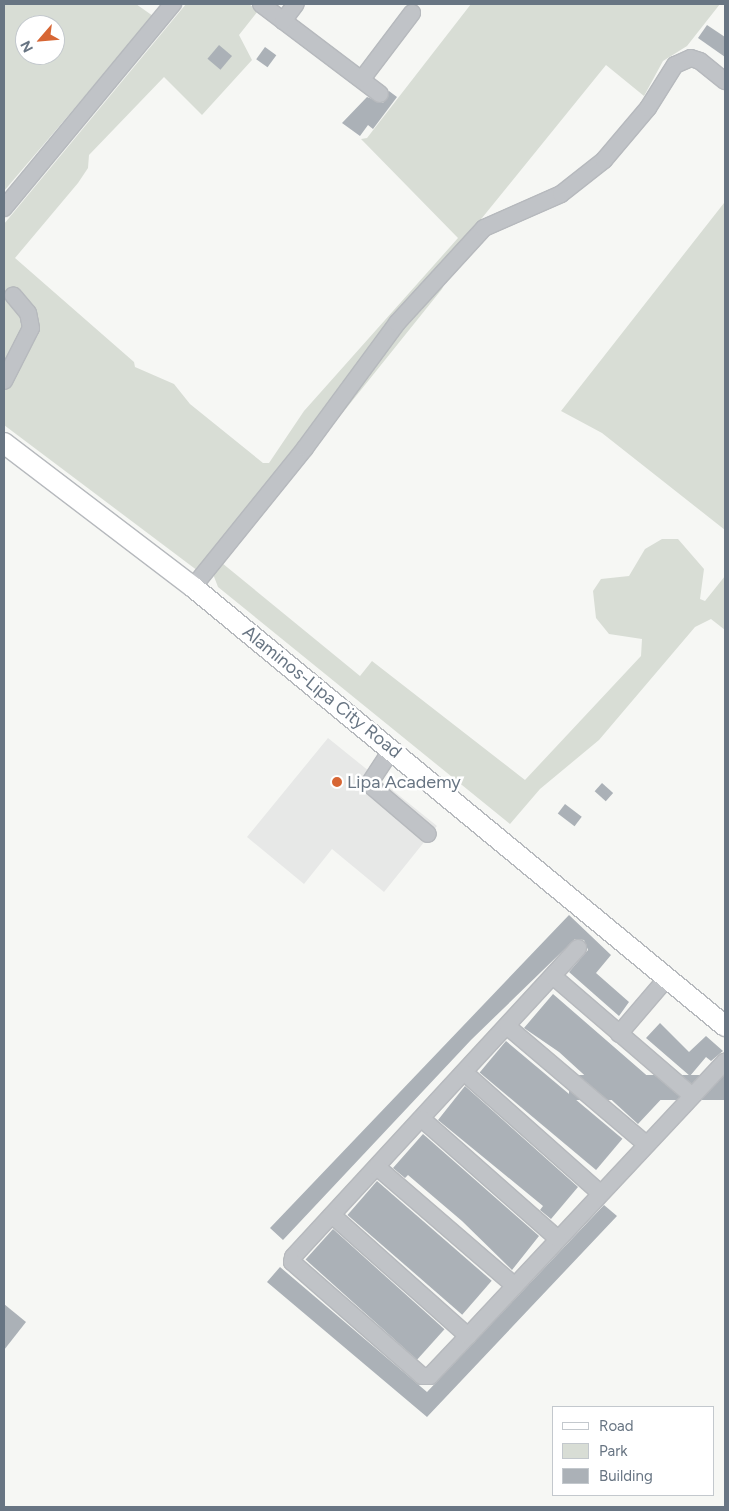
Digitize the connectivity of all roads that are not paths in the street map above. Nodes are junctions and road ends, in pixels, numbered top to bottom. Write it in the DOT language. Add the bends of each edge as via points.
graph roads {
  1 [pos="173,4"];
  2 [pos="261,4"];
  3 [pos="296,4"];
  4 [pos="412,13"];
  5 [pos="283,20"];
  6 [pos="362,79"];
  7 [pos="725,81"];
  8 [pos="380,94"];
  9 [pos="4,208"];
  10 [pos="13,295"];
  11 [pos="4,381"];
  12 [pos="4,442"];
  13 [pos="193,587"];
  14 [pos="392,749"];
  15 [pos="428,834"];
  16 [pos="578,948"];
  17 [pos="554,978"];
  18 [pos="667,978"];
  19 [pos="725,1026"];
  20 [pos="508,1027"];
  21 [pos="619,1034"];
  22 [pos="725,1060"];
  23 [pos="465,1073"];
  24 [pos="691,1095"];
  25 [pos="422,1119"];
  26 [pos="646,1144"];
  27 [pos="377,1167"];
  28 [pos="600,1193"];
  29 [pos="332,1215"];
  30 [pos="558,1239"];
  31 [pos="515,1286"];
  32 [pos="468,1336"];
  1 -- 9 [label="street"];
  2 -- 5 [label="street"];
  3 -- 5 [label="street"];
  4 -- 6 [label="street"];
  5 -- 6 [label="street"];
  6 -- 8 [label="street"];
  7 -- 13 [label="street" via="700,61 691,58 675,65 648,108 604,160 561,194 484,228 397,323 305,448"];
  10 -- 11 [label="street" via="28,313 31,328"];
  12 -- 13 [label="main road, Alaminos-Lipa City Road"];
  13 -- 14 [label="main road, Alaminos-Lipa City Road"];
  14 -- 15 [label="street" via="369,784"];
  14 -- 18 [label="main road, Alaminos-Lipa City Road"];
  16 -- 17 [label="street"];
  17 -- 20 [label="street"];
  17 -- 21 [label="street"];
  18 -- 19 [label="main road, Alaminos-Lipa City Road"];
  18 -- 21 [label="street"];
  20 -- 23 [label="street"];
  20 -- 26 [label="street"];
  21 -- 24 [label="street"];
  22 -- 24 [label="street"];
  23 -- 25 [label="street"];
  23 -- 28 [label="street"];
  24 -- 26 [label="street"];
  25 -- 27 [label="street"];
  25 -- 30 [label="street"];
  26 -- 28 [label="street"];
  27 -- 29 [label="street"];
  27 -- 31 [label="street"];
  28 -- 30 [label="street"];
  29 -- 32 [label="street"];
  29 -- 32 [label="street" via="292,1262 422,1376 430,1376"];
  30 -- 31 [label="street"];
  31 -- 32 [label="street"];
}
